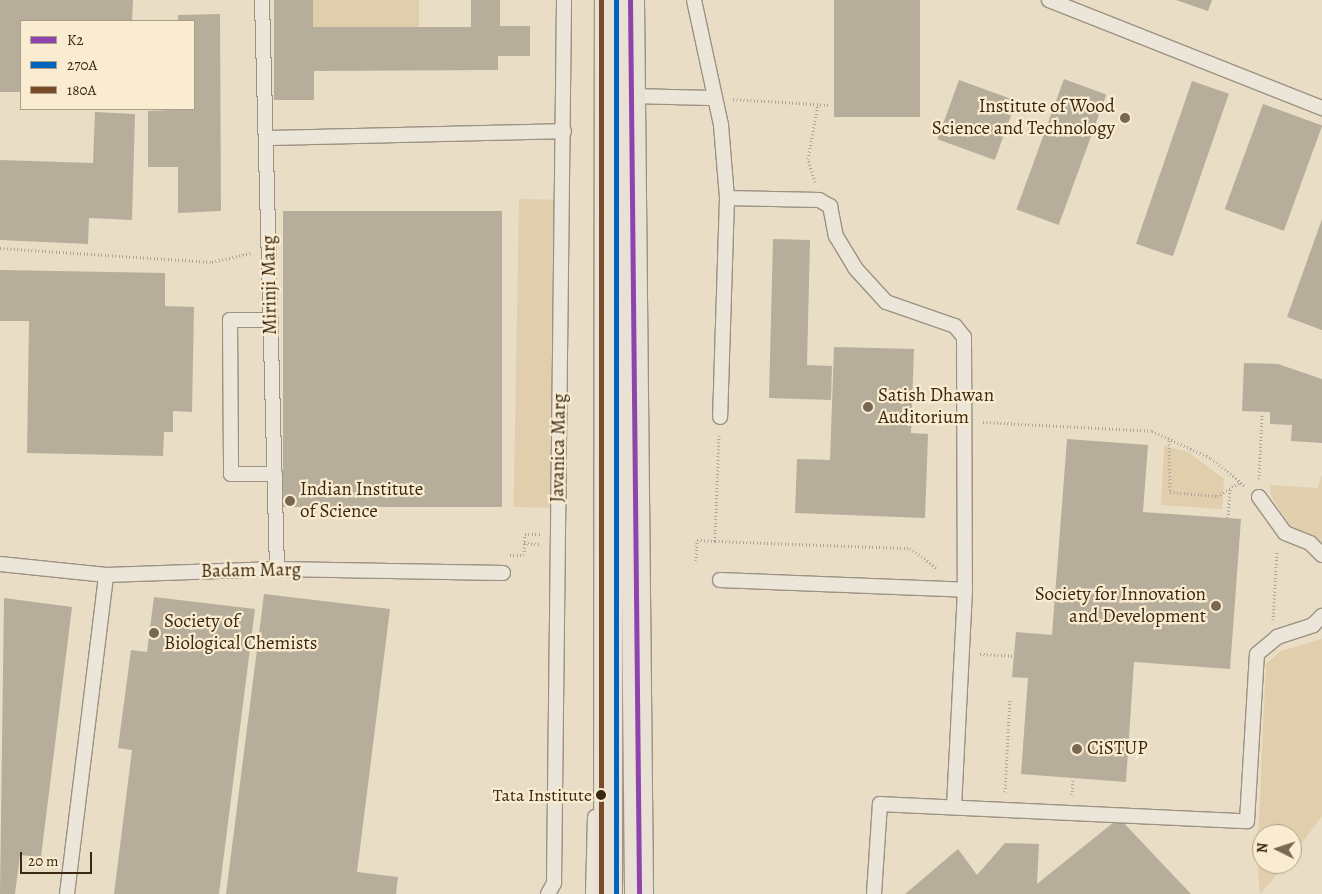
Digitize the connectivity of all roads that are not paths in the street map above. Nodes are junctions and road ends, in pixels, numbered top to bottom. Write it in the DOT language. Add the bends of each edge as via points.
graph roads {
  1 [pos="262,0"];
  2 [pos="564,0"];
  3 [pos="609,0"];
  4 [pos="630,0"];
  5 [pos="694,0"];
  6 [pos="1049,0"];
  7 [pos="629,96"];
  8 [pos="713,98"];
  9 [pos="1322,108"];
  10 [pos="564,131"];
  11 [pos="266,138"];
  12 [pos="727,198"];
  13 [pos="271,320"];
  14 [pos="720,417"];
  15 [pos="275,474"];
  16 [pos="1259,497"];
  17 [pos="1322,555"];
  18 [pos="0,564"];
  19 [pos="277,569"];
  20 [pos="502,573"];
  21 [pos="106,574"];
  22 [pos="720,580"];
  23 [pos="965,590"];
  24 [pos="1322,616"];
  25 [pos="608,757"];
  26 [pos="954,808"];
  27 [pos="68,894"];
  28 [pos="548,894"];
  29 [pos="594,894"];
  30 [pos="608,894"];
  31 [pos="638,894"];
  32 [pos="874,894"];
  1 -- 11 [label="lane, Mirinji Marg"];
  2 -- 10 [label="lane, Javanica Marg"];
  3 -- 25 [label="highway"];
  4 -- 7 [label="highway"];
  5 -- 8 [label="lane"];
  6 -- 9 [label="lane"];
  7 -- 8 [label="lane"];
  7 -- 31 [label="highway"];
  8 -- 12 [label="lane" via="721,125"];
  10 -- 11 [label="lane"];
  10 -- 28 [label="lane, Javanica Marg" via="554,883"];
  11 -- 13 [label="lane, Mirinji Marg"];
  12 -- 14 [label="lane"];
  12 -- 23 [label="lane" via="820,200 830,206 836,236 855,268 886,302 955,326 964,336"];
  13 -- 15 [label="lane, Mirinji Marg"];
  13 -- 15 [label="lane" via="230,320 231,474"];
  15 -- 19 [label="lane, Mirinji Marg"];
  16 -- 17 [label="lane" via="1285,534 1310,543"];
  18 -- 21 [label="lane, Badam Marg"];
  19 -- 20 [label="lane, Badam Marg"];
  19 -- 21 [label="lane, Badam Marg"];
  21 -- 27 [label="lane"];
  22 -- 23 [label="lane"];
  23 -- 26 [label="lane"];
  24 -- 26 [label="lane" via="1313,625 1277,636 1257,654 1247,821"];
  25 -- 29 [label="lane" via="595,772"];
  25 -- 30 [label="highway"];
  26 -- 32 [label="lane" via="880,804"];
}
